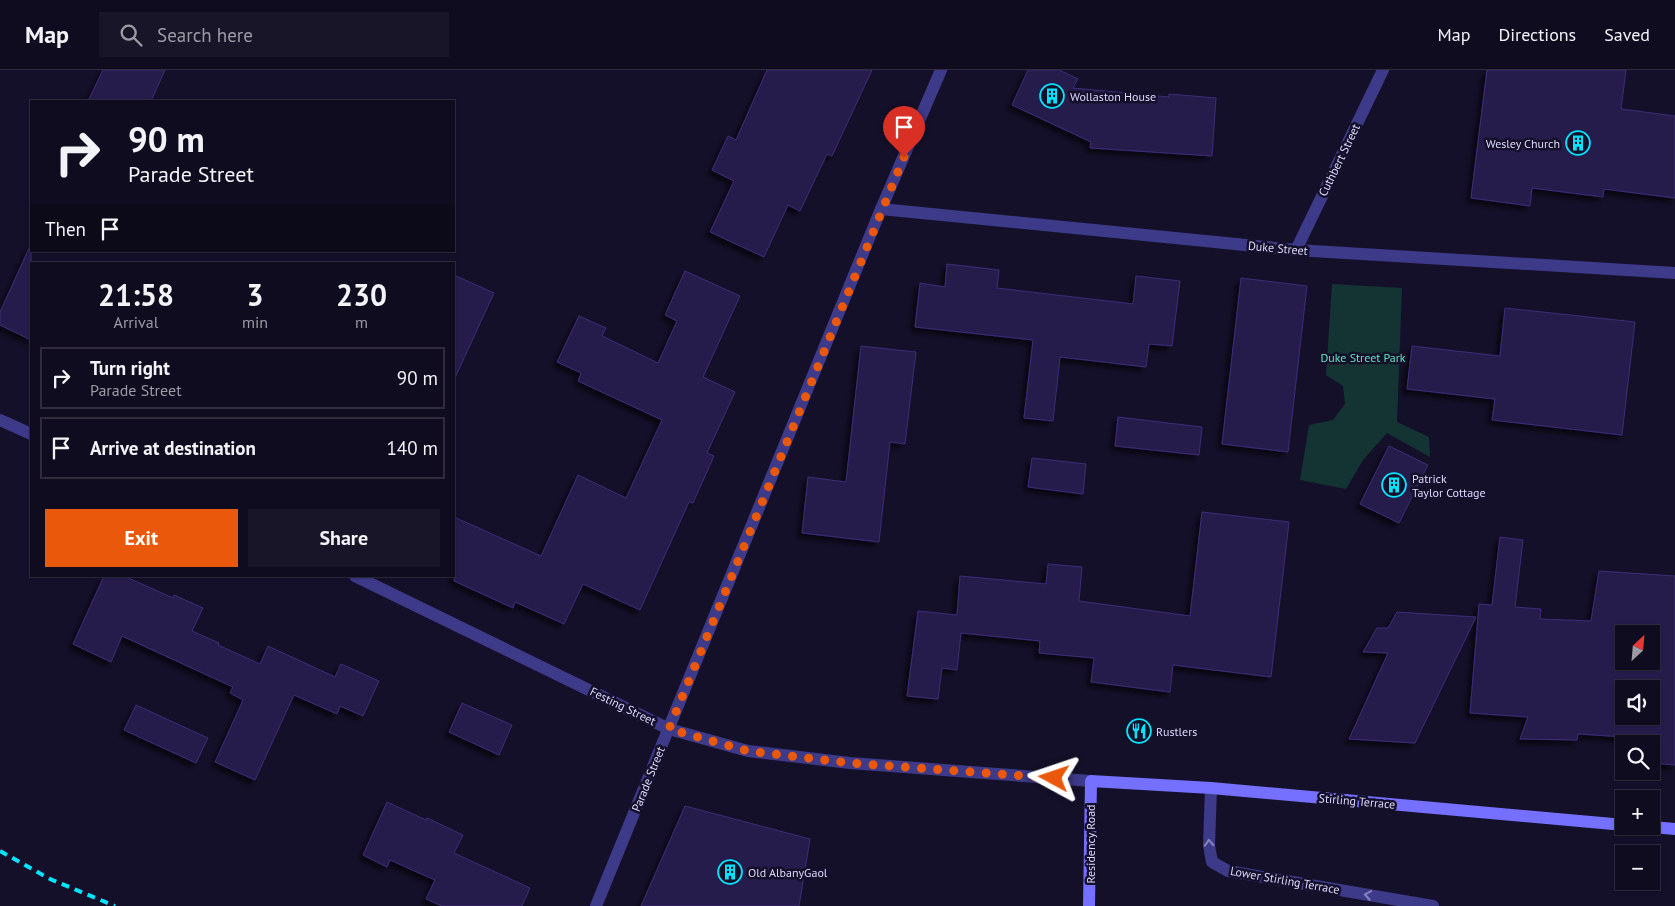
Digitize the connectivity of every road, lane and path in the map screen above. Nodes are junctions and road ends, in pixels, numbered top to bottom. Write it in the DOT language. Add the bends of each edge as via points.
graph roads {
  1 [pos="941,70"];
  2 [pos="1382,70"];
  3 [pos="881,209"];
  4 [pos="1296,250"];
  5 [pos="1675,273"];
  6 [pos="0,420"];
  7 [pos="30,434"];
  8 [pos="357,577"];
  9 [pos="669,729"];
  10 [pos="1090,781"];
  11 [pos="1211,788"];
  12 [pos="1615,824"];
  13 [pos="1660,828"];
  14 [pos="1675,829"];
  15 [pos="596,906"];
  16 [pos="1089,906"];
  17 [pos="1433,906"];
  1 -- 3 [label="street, Parade Street"];
  2 -- 4 [label="street, Cuthbert Street"];
  3 -- 4 [label="street, Duke Street"];
  3 -- 9 [label="street, Parade Street"];
  4 -- 5 [label="street, Duke Street"];
  6 -- 7 [label="street"];
  8 -- 9 [label="street, Festing Street"];
  9 -- 10 [label="street, Festing Street" via="748,751 850,763"];
  9 -- 15 [label="street, Parade Street"];
  10 -- 11 [label="main road, Stirling Terrace"];
  10 -- 16 [label="main road, Residency Road"];
  11 -- 12 [label="main road, Stirling Terrace"];
  17 -- 11 [label="street, Lower Stirling Terrace, one-way" via="1228,871 1212,862 1209,844"];
  13 -- 14 [label="main road"];
}
